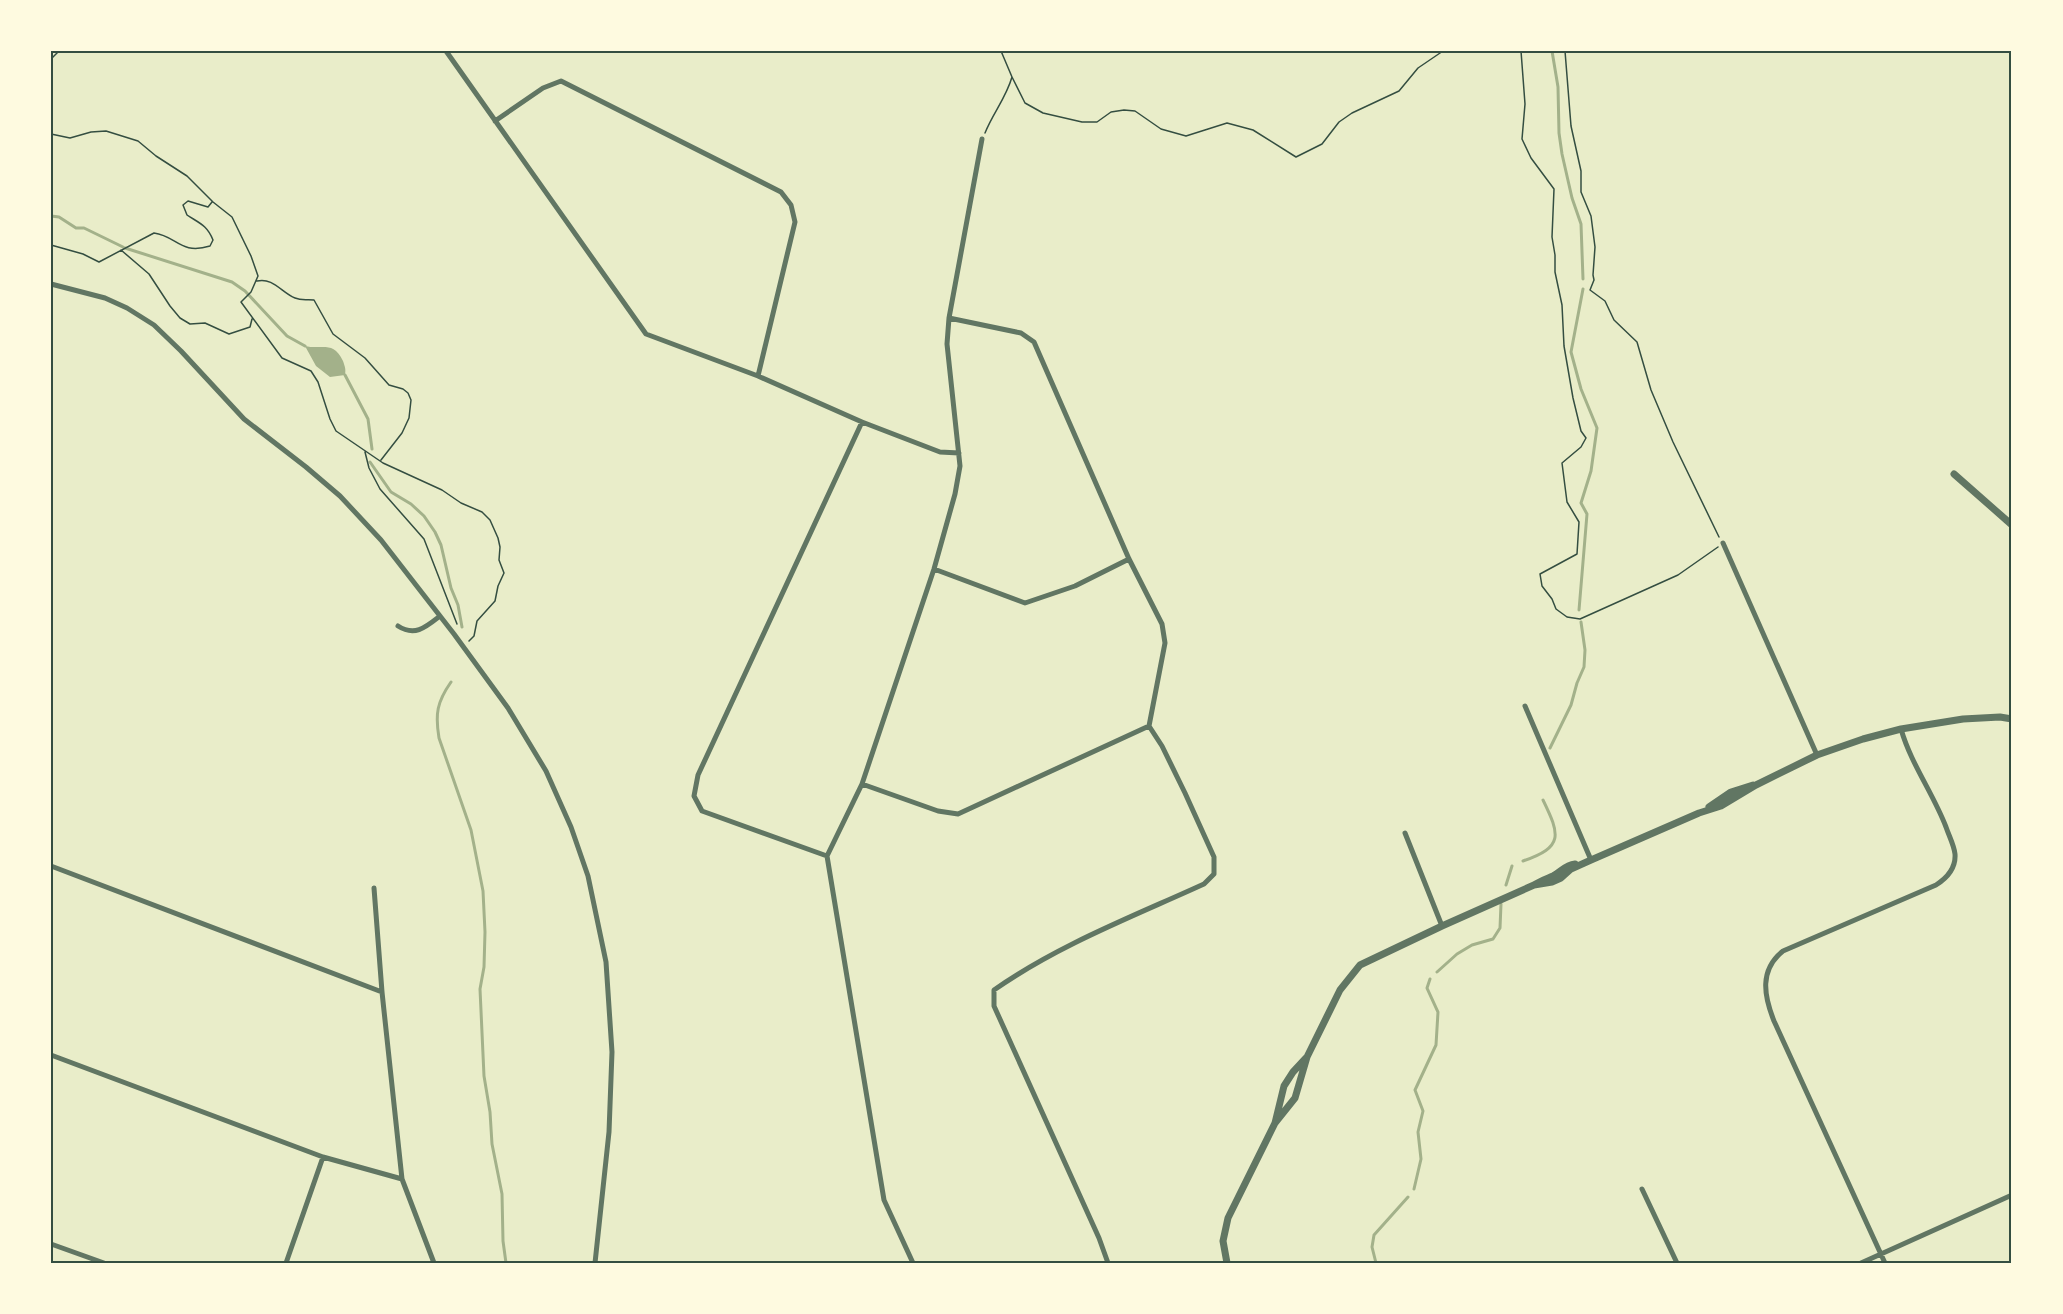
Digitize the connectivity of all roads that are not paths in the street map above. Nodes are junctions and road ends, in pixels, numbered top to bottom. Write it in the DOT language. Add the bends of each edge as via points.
graph roads {
  1 [pos="446,51"];
  2 [pos="495,121"];
  3 [pos="982,139"];
  4 [pos="51,284"];
  5 [pos="949,318"];
  6 [pos="758,376"];
  7 [pos="862,422"];
  8 [pos="959,453"];
  9 [pos="1954,474"];
  10 [pos="2012,525"];
  11 [pos="1723,543"];
  12 [pos="1129,559"];
  13 [pos="934,569"];
  14 [pos="440,616"];
  15 [pos="398,627"];
  16 [pos="1525,706"];
  17 [pos="2012,719"];
  18 [pos="1149,726"];
  19 [pos="1901,729"];
  20 [pos="1816,755"];
  21 [pos="862,784"];
  22 [pos="1405,833"];
  23 [pos="827,856"];
  24 [pos="1587,861"];
  25 [pos="51,866"];
  26 [pos="374,888"];
  27 [pos="1442,926"];
  28 [pos="381,992"];
  29 [pos="51,1054"];
  30 [pos="1307,1057"];
  31 [pos="1275,1123"];
  32 [pos="323,1158"];
  33 [pos="402,1179"];
  34 [pos="1642,1189"];
  35 [pos="2012,1195"];
  36 [pos="51,1244"];
  37 [pos="1881,1254"];
  38 [pos="104,1263"];
  39 [pos="286,1263"];
  40 [pos="434,1263"];
  41 [pos="595,1263"];
  42 [pos="914,1263"];
  43 [pos="1108,1263"];
  44 [pos="1227,1263"];
  45 [pos="1677,1263"];
  46 [pos="1861,1263"];
  47 [pos="1885,1263"];
  1 -- 2 [label="street"];
  2 -- 6 [label="street" via="646,334"];
  2 -- 6 [label="street" via="543,88 561,81 781,192 791,205 795,222"];
  3 -- 5 [label="street"];
  4 -- 14 [label="street" via="112,301 154,326 244,419 318,476 356,512"];
  5 -- 8 [label="street" via="947,345"];
  5 -- 12 [label="street" via="1021,333 1034,342"];
  6 -- 7 [label="street"];
  7 -- 8 [label="street" via="940,452"];
  7 -- 23 [label="street" via="698,775 694,796 702,811"];
  8 -- 13 [label="street" via="955,494"];
  9 -- 10 [label="street"];
  11 -- 20 [label="street"];
  12 -- 13 [label="street" via="1075,586 1025,603"];
  12 -- 18 [label="street" via="1162,624 1165,643"];
  13 -- 21 [label="street"];
  14 -- 15 [label="street" via="418,631"];
  14 -- 41 [label="street" via="508,708 546,771 588,876 606,962 612,1052 609,1132"];
  16 -- 24 [label="street"];
  17 -- 19 [label="street" via="1963,719"];
  18 -- 21 [label="street" via="958,814 938,811"];
  18 -- 43 [label="street" via="1214,857 1214,874 1204,884 1084,938 994,990 994,1006"];
  19 -- 20 [label="street"];
  19 -- 37 [label="street" via="1951,839 1955,855 1951,870 1936,885 1783,951 1767,974 1765,996"];
  20 -- 24 [label="street" via="1756,785 1740,788 1700,813"];
  21 -- 23 [label="street"];
  22 -- 27 [label="street"];
  23 -- 42 [label="street" via="884,1200"];
  24 -- 27 [label="street" via="1565,867"];
  25 -- 28 [label="street"];
  26 -- 28 [label="street"];
  27 -- 30 [label="street" via="1360,965 1340,990"];
  28 -- 33 [label="street"];
  29 -- 32 [label="street"];
  30 -- 31 [label="street" via="1295,1098"];
  30 -- 31 [label="street" via="1284,1086"];
  31 -- 44 [label="street" via="1228,1218 1223,1241"];
  32 -- 33 [label="street"];
  32 -- 39 [label="street"];
  33 -- 40 [label="street"];
  34 -- 45 [label="street"];
  35 -- 37 [label="street"];
  36 -- 38 [label="street"];
  37 -- 46 [label="street"];
  37 -- 47 [label="street"];
}
